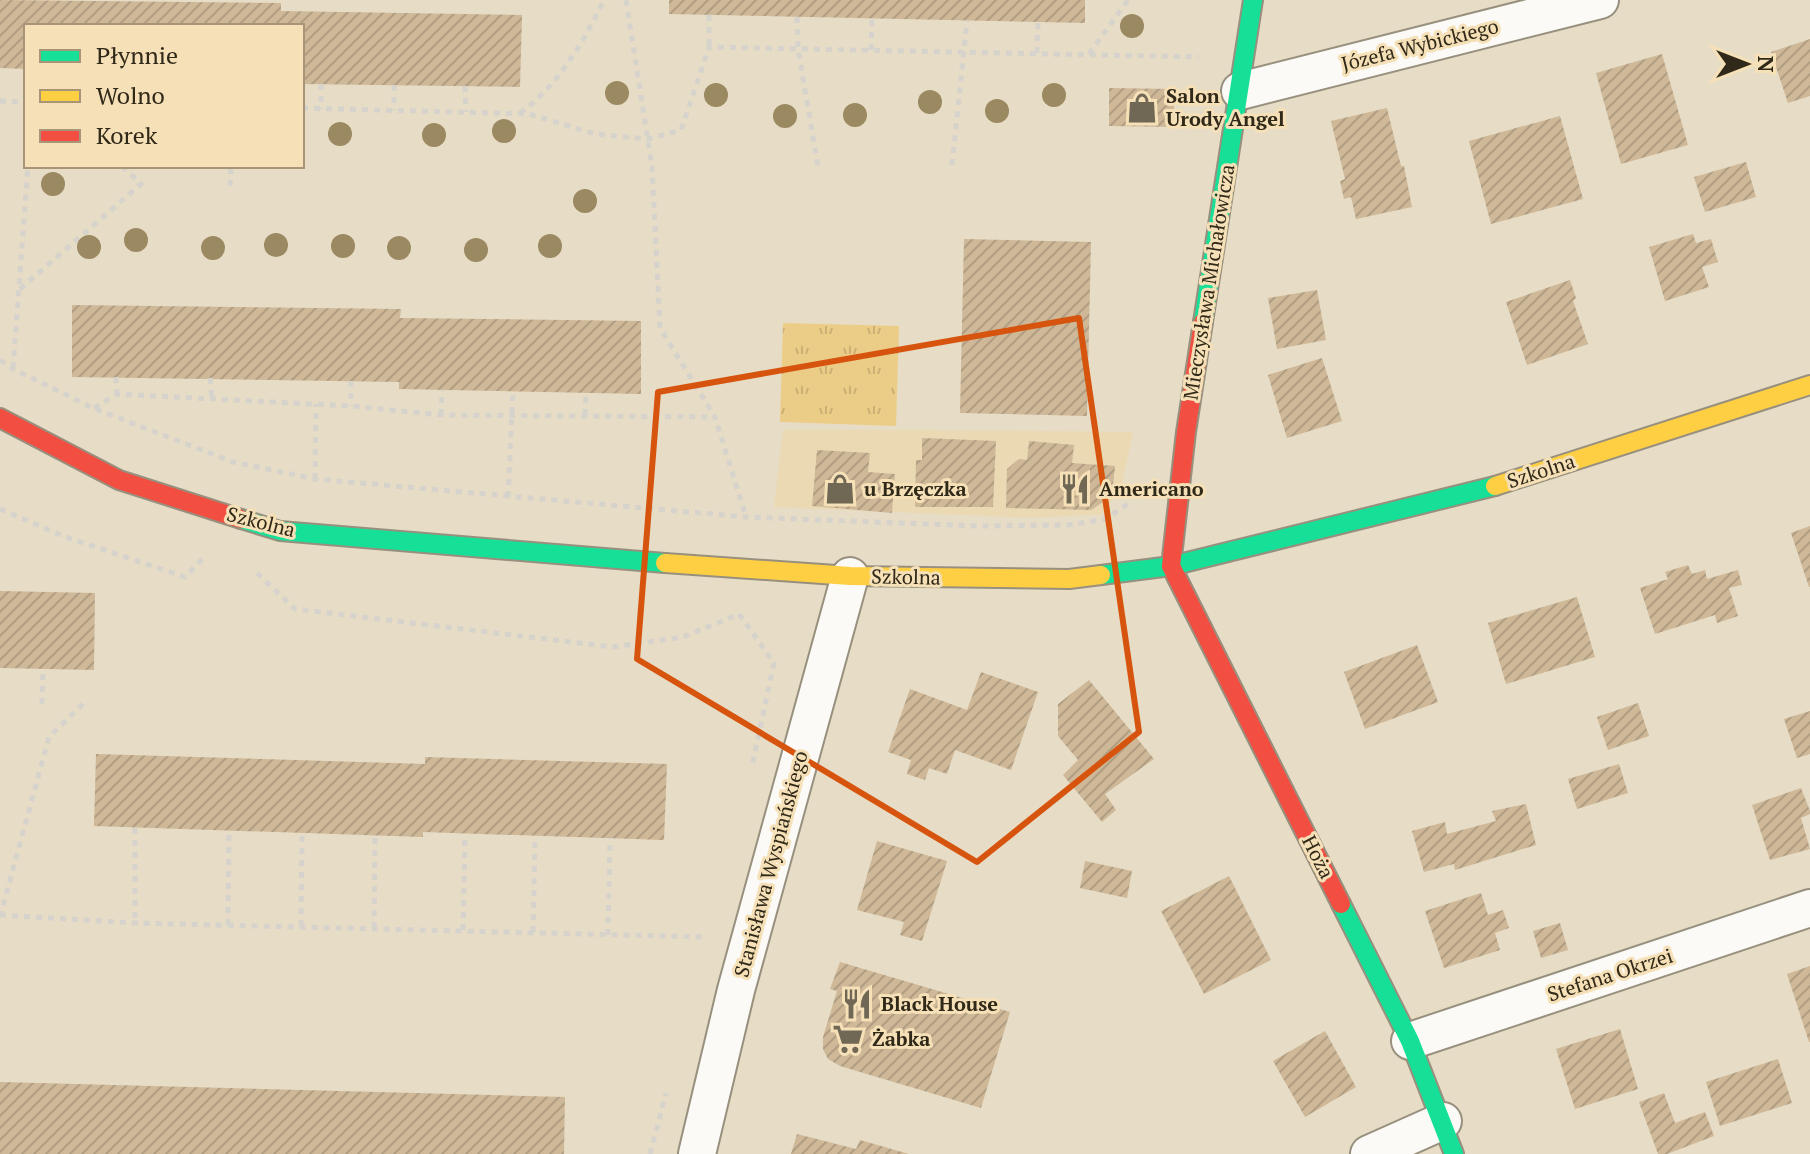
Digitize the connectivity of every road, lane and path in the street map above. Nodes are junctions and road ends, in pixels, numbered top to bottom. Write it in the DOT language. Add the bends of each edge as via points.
graph roads {
  1 [pos="604,0"];
  2 [pos="626,0"];
  3 [pos="1128,0"];
  4 [pos="1253,0"];
  5 [pos="1600,0"];
  6 [pos="709,15"];
  7 [pos="797,17"];
  8 [pos="872,19"];
  9 [pos="967,21"];
  10 [pos="1038,22"];
  11 [pos="1203,43"];
  12 [pos="709,47"];
  13 [pos="798,49"];
  14 [pos="871,50"];
  15 [pos="966,52"];
  16 [pos="1037,53"];
  17 [pos="1089,54"];
  18 [pos="1200,57"];
  19 [pos="1199,72"];
  20 [pos="321,84"];
  21 [pos="394,85"];
  22 [pos="465,86"];
  23 [pos="1240,91"];
  24 [pos="0,101"];
  25 [pos="24,102"];
  26 [pos="304,108"];
  27 [pos="321,109"];
  28 [pos="394,110"];
  29 [pos="466,112"];
  30 [pos="519,113"];
  31 [pos="648,139"];
  32 [pos="952,165"];
  33 [pos="818,166"];
  34 [pos="28,168"];
  35 [pos="124,168"];
  36 [pos="231,168"];
  37 [pos="230,186"];
  38 [pos="19,289"];
  39 [pos="0,360"];
  40 [pos="13,369"];
  41 [pos="116,377"];
  42 [pos="210,378"];
  43 [pos="351,381"];
  44 [pos="1810,385"];
  45 [pos="442,390"];
  46 [pos="513,392"];
  47 [pos="586,393"];
  48 [pos="117,394"];
  49 [pos="212,399"];
  50 [pos="316,404"];
  51 [pos="351,406"];
  52 [pos="93,408"];
  53 [pos="514,414"];
  54 [pos="441,415"];
  55 [pos="585,415"];
  56 [pos="715,417"];
  57 [pos="0,418"];
  58 [pos="315,479"];
  59 [pos="1133,489"];
  60 [pos="508,497"];
  61 [pos="0,509"];
  62 [pos="746,517"];
  63 [pos="218,559"];
  64 [pos="1171,566"];
  65 [pos="245,569"];
  66 [pos="850,576"];
  67 [pos="774,663"];
  68 [pos="43,669"];
  69 [pos="42,704"];
  70 [pos="83,704"];
  71 [pos="135,828"];
  72 [pos="229,830"];
  73 [pos="302,833"];
  74 [pos="465,834"];
  75 [pos="375,835"];
  76 [pos="535,836"];
  77 [pos="610,838"];
  78 [pos="0,874"];
  79 [pos="9,879"];
  80 [pos="1810,908"];
  81 [pos="0,916"];
  82 [pos="135,923"];
  83 [pos="228,925"];
  84 [pos="301,926"];
  85 [pos="374,928"];
  86 [pos="463,930"];
  87 [pos="533,932"];
  88 [pos="608,935"];
  89 [pos="706,937"];
  90 [pos="1410,1041"];
  91 [pos="1448,1138"];
  92 [pos="697,1154"];
  93 [pos="1369,1154"];
  1 -- 30 [label="path" via="540,99"];
  2 -- 31 [label="path"];
  3 -- 17 [label="path"];
  4 -- 23 [label="street, Mieczysława Michałowicza"];
  5 -- 23 [label="street, Józefa Wybickiego"];
  6 -- 12 [label="path"];
  7 -- 13 [label="path"];
  8 -- 14 [label="path"];
  9 -- 15 [label="path"];
  10 -- 16 [label="path"];
  11 -- 18 [label="path"];
  12 -- 13 [label="path"];
  12 -- 31 [label="path" via="681,130"];
  13 -- 14 [label="path"];
  13 -- 33 [label="path"];
  14 -- 15 [label="path"];
  15 -- 16 [label="path"];
  15 -- 32 [label="path"];
  16 -- 17 [label="path"];
  17 -- 18 [label="path"];
  18 -- 19 [label="path"];
  20 -- 27 [label="path"];
  21 -- 28 [label="path"];
  22 -- 29 [label="path"];
  23 -- 64 [label="street, Mieczysława Michałowicza" via="1186,432"];
  24 -- 25 [label="path"];
  26 -- 27 [label="path"];
  27 -- 28 [label="path"];
  28 -- 29 [label="path"];
  29 -- 30 [label="path"];
  30 -- 31 [label="path" via="595,134"];
  31 -- 56 [label="path" via="660,328"];
  34 -- 38 [label="path"];
  35 -- 38 [label="path" via="141,184"];
  36 -- 37 [label="path"];
  38 -- 40 [label="path"];
  39 -- 40 [label="path"];
  40 -- 52 [label="path"];
  41 -- 48 [label="path"];
  42 -- 49 [label="path"];
  43 -- 51 [label="path"];
  44 -- 64 [label="street, Szkolna" via="1501,484"];
  45 -- 54 [label="path"];
  46 -- 53 [label="path"];
  47 -- 55 [label="path"];
  48 -- 49 [label="path"];
  48 -- 52 [label="path"];
  49 -- 50 [label="path"];
  50 -- 51 [label="path"];
  50 -- 58 [label="path"];
  51 -- 54 [label="path"];
  52 -- 58 [label="path" via="233,462"];
  53 -- 54 [label="path"];
  53 -- 55 [label="path"];
  53 -- 60 [label="path"];
  55 -- 56 [label="path"];
  56 -- 62 [label="path"];
  57 -- 66 [label="street, Szkolna" via="119,480 280,531"];
  58 -- 60 [label="path"];
  59 -- 62 [label="path" via="1129,503 1106,519 1068,525"];
  60 -- 62 [label="path"];
  61 -- 63 [label="path" via="185,577 204,555"];
  64 -- 66 [label="street, Szkolna" via="1069,579"];
  64 -- 90 [label="street, Hoża"];
  65 -- 67 [label="path" via="258,573 295,609 613,647 683,637 739,614"];
  66 -- 92 [label="street, Stanisława Wyspiańskiego" via="736,990"];
  68 -- 69 [label="path"];
  70 -- 79 [label="path" via="49,737"];
  71 -- 82 [label="path"];
  72 -- 83 [label="path"];
  73 -- 84 [label="path"];
  74 -- 86 [label="path"];
  75 -- 85 [label="path"];
  76 -- 87 [label="path"];
  77 -- 88 [label="path"];
  78 -- 79 [label="path"];
  79 -- 81 [label="path"];
  80 -- 90 [label="street, Stefana Okrzei"];
  81 -- 82 [label="path"];
  82 -- 83 [label="path"];
  83 -- 84 [label="path"];
  84 -- 85 [label="path"];
  85 -- 86 [label="path"];
  86 -- 87 [label="path"];
  87 -- 88 [label="path"];
  88 -- 89 [label="path"];
  90 -- 91 [label="street, Hoża"];
  91 -- 93 [label="street"];
}
